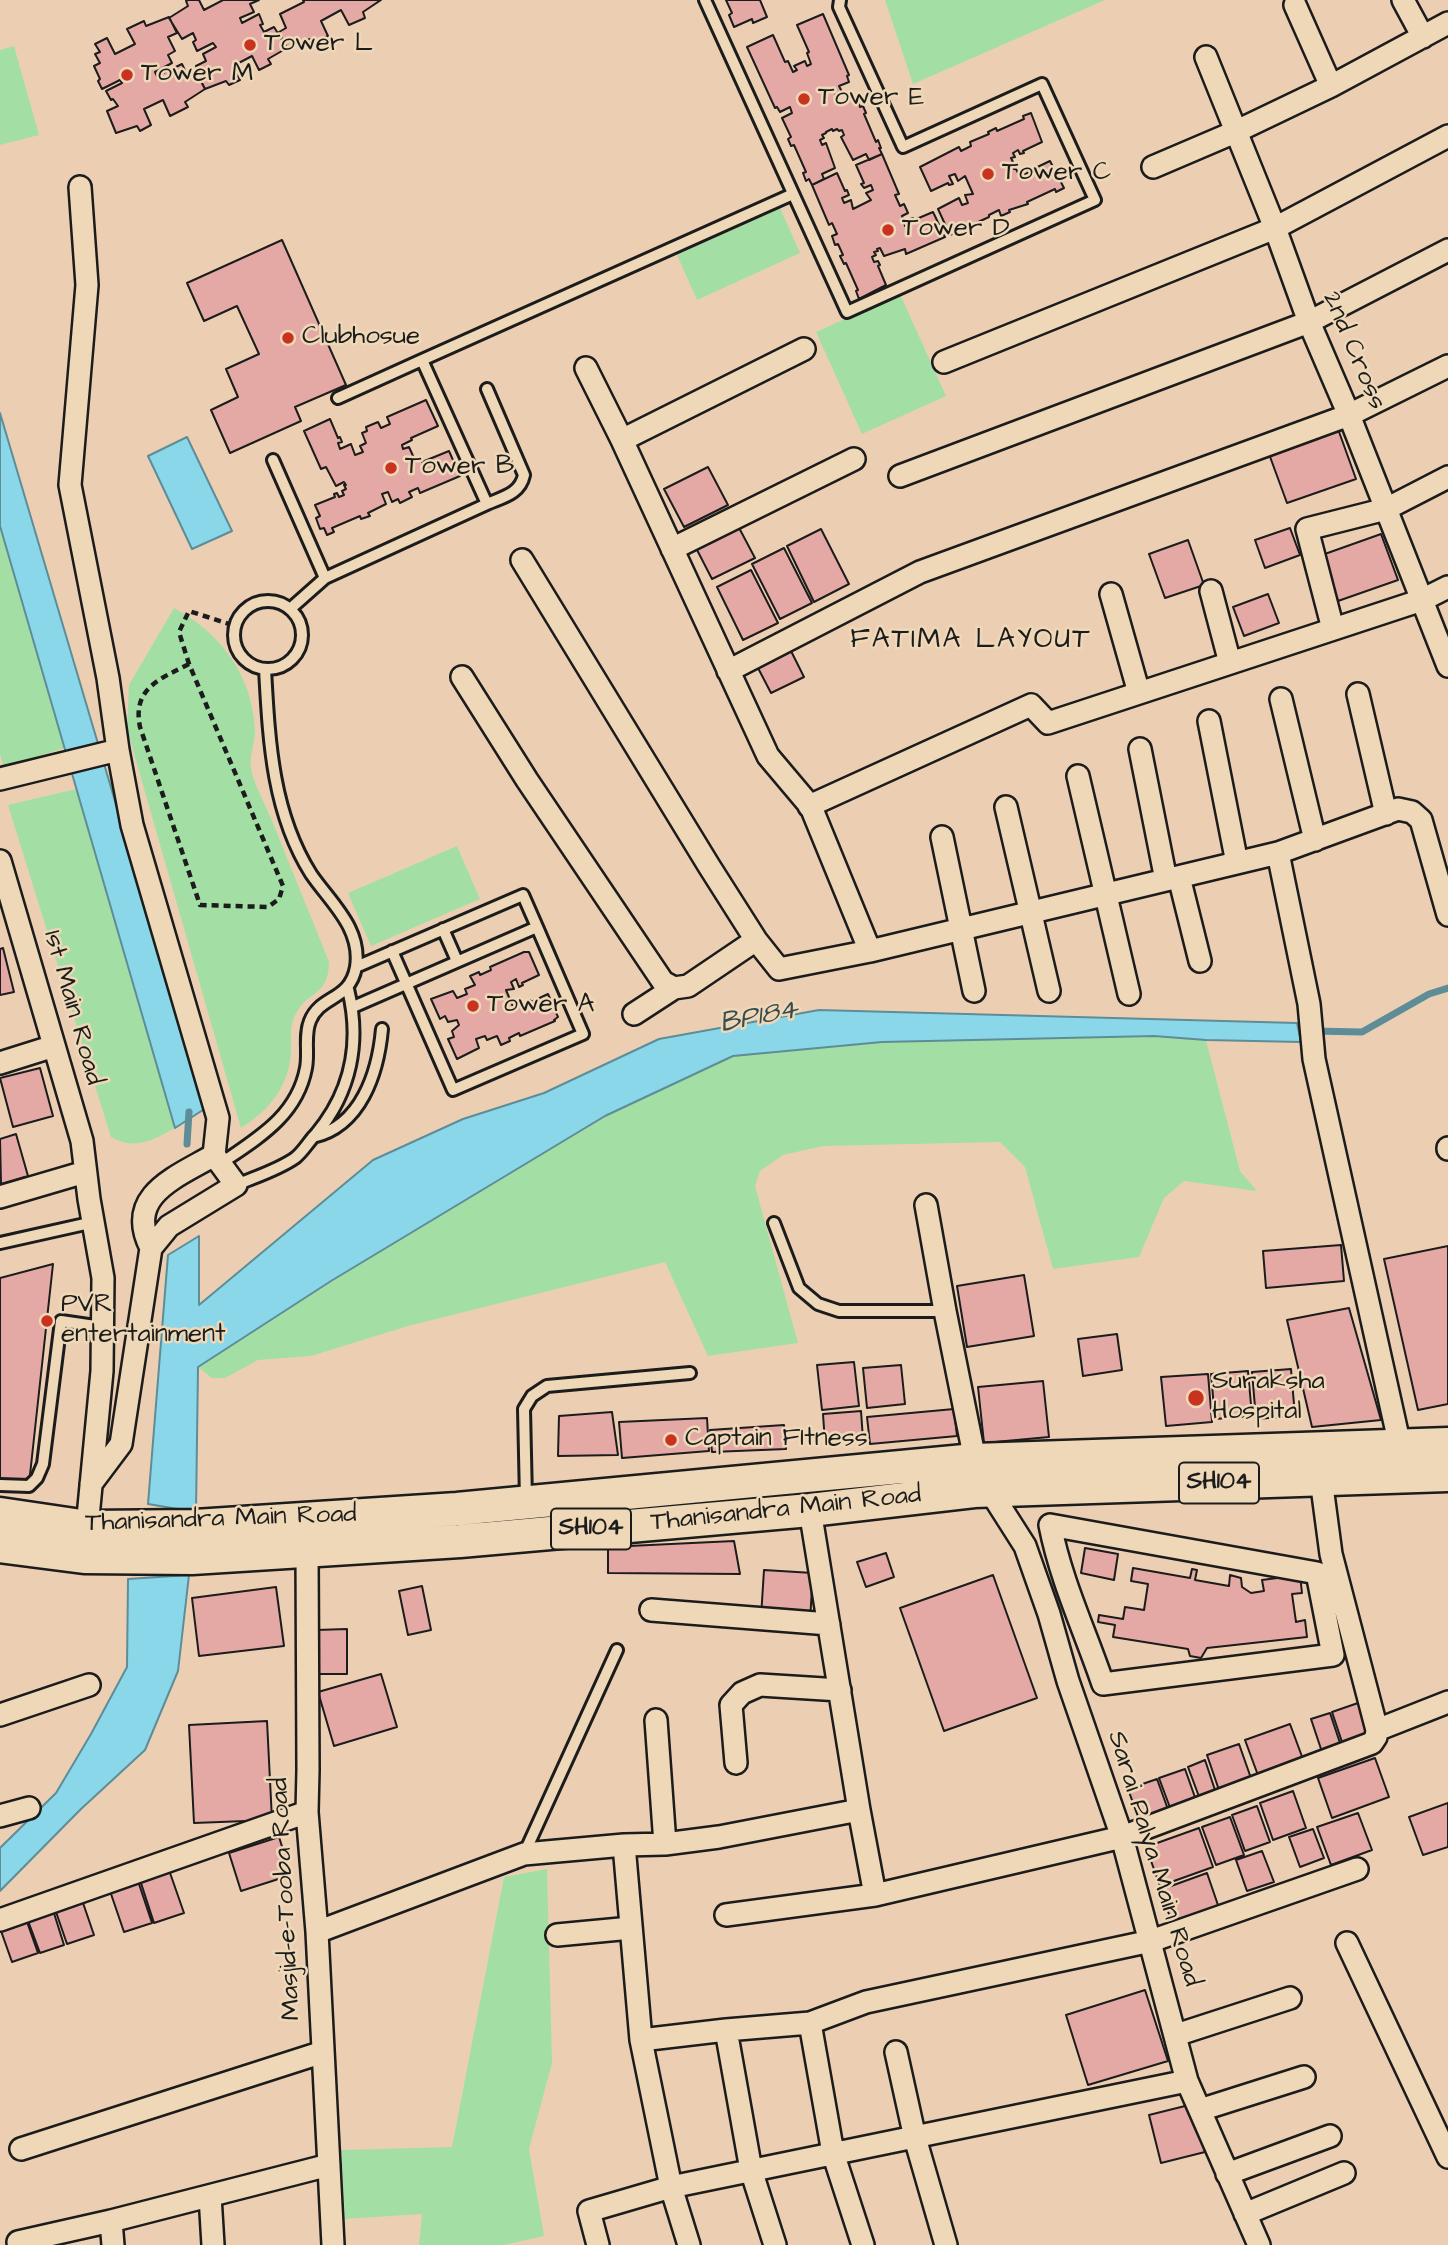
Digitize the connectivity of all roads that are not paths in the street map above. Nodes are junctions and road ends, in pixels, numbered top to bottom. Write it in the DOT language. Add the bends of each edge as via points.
graph roads {
  1 [pos="705,0"];
  2 [pos="840,0"];
  3 [pos="1403,0"];
  4 [pos="1295,5"];
  5 [pos="1448,23"];
  6 [pos="1423,37"];
  7 [pos="1206,57"];
  8 [pos="1331,86"];
  9 [pos="1235,132"];
  10 [pos="1448,136"];
  11 [pos="1153,166"];
  12 [pos="80,187"];
  13 [pos="793,194"];
  14 [pos="1275,228"];
  15 [pos="1448,250"];
  16 [pos="1308,322"];
  17 [pos="804,349"];
  18 [pos="422,360"];
  19 [pos="944,362"];
  20 [pos="1448,366"];
  21 [pos="586,368"];
  22 [pos="487,389"];
  23 [pos="338,398"];
  24 [pos="1349,415"];
  25 [pos="622,440"];
  26 [pos="854,459"];
  27 [pos="273,460"];
  28 [pos="900,476"];
  29 [pos="1448,477"];
  30 [pos="487,504"];
  31 [pos="1386,509"];
  32 [pos="672,549"];
  33 [pos="522,560"];
  34 [pos="325,578"];
  35 [pos="1448,587"];
  36 [pos="1211,591"];
  37 [pos="1111,594"];
  38 [pos="1422,600"];
  39 [pos="290,609"];
  40 [pos="1333,629"];
  41 [pos="1230,663"];
  42 [pos="1448,666"];
  43 [pos="265,669"];
  44 [pos="728,671"];
  45 [pos="463,677"];
  46 [pos="1139,694"];
  47 [pos="1358,694"];
  48 [pos="1281,699"];
  49 [pos="1209,721"];
  50 [pos="1140,749"];
  51 [pos="109,751"];
  52 [pos="1079,776"];
  53 [pos="0,779"];
  54 [pos="809,806"];
  55 [pos="1006,807"];
  56 [pos="1386,814"];
  57 [pos="942,837"];
  58 [pos="1315,840"];
  59 [pos="1278,853"];
  60 [pos="0,861"];
  61 [pos="1237,863"];
  62 [pos="1172,878"];
  63 [pos="1106,894"];
  64 [pos="1032,912"];
  65 [pos="1448,915"];
  66 [pos="9,922"];
  67 [pos="537,927"];
  68 [pos="443,929"];
  69 [pos="961,929"];
  70 [pos="756,940"];
  71 [pos="392,951"];
  72 [pos="870,951"];
  73 [pos="457,961"];
  74 [pos="1200,961"];
  75 [pos="356,967"];
  76 [pos="406,983"];
  77 [pos="674,988"];
  78 [pos="348,989"];
  79 [pos="974,991"];
  80 [pos="1049,991"];
  81 [pos="1129,994"];
  82 [pos="353,1007"];
  83 [pos="634,1014"];
  84 [pos="382,1029"];
  85 [pos="54,1046"];
  86 [pos="0,1063"];
  87 [pos="313,1137"];
  88 [pos="217,1160"];
  89 [pos="85,1172"];
  90 [pos="236,1185"];
  91 [pos="0,1198"];
  92 [pos="926,1205"];
  93 [pos="93,1222"];
  94 [pos="774,1223"];
  95 [pos="0,1243"];
  96 [pos="151,1248"];
  97 [pos="945,1311"];
  98 [pos="102,1327"];
  99 [pos="690,1373"];
  100 [pos="1448,1444"];
  101 [pos="1400,1446"];
  102 [pos="975,1460"];
  103 [pos="1448,1475"];
  104 [pos="1321,1479"];
  105 [pos="0,1485"];
  106 [pos="91,1485"];
  107 [pos="990,1491"];
  108 [pos="526,1503"];
  109 [pos="810,1510"];
  110 [pos="0,1514"];
  111 [pos="86,1542"];
  112 [pos="0,1546"];
  113 [pos="1025,1546"];
  114 [pos="1055,1546"];
  115 [pos="307,1551"];
  116 [pos="651,1610"];
  117 [pos="1075,1612"];
  118 [pos="1049,1615"];
  119 [pos="829,1623"];
  120 [pos="617,1650"];
  121 [pos="1100,1674"];
  122 [pos="1068,1681"];
  123 [pos="89,1685"];
  124 [pos="840,1690"];
  125 [pos="1448,1702"];
  126 [pos="0,1715"];
  127 [pos="656,1720"];
  128 [pos="1377,1730"];
  129 [pos="736,1763"];
  130 [pos="29,1808"];
  131 [pos="859,1810"];
  132 [pos="306,1812"];
  133 [pos="0,1816"];
  134 [pos="1122,1837"];
  135 [pos="665,1844"];
  136 [pos="624,1845"];
  137 [pos="524,1854"];
  138 [pos="1357,1869"];
  139 [pos="875,1895"];
  140 [pos="726,1914"];
  141 [pos="0,1920"];
  142 [pos="631,1928"];
  143 [pos="317,1932"];
  144 [pos="557,1935"];
  145 [pos="1151,1941"];
  146 [pos="1347,1943"];
  147 [pos="1290,1998"];
  148 [pos="810,2023"];
  149 [pos="726,2030"];
  150 [pos="1176,2035"];
  151 [pos="641,2040"];
  152 [pos="323,2052"];
  153 [pos="896,2052"];
  154 [pos="1304,2077"];
  155 [pos="1187,2081"];
  156 [pos="1200,2109"];
  157 [pos="1330,2136"];
  158 [pos="915,2138"];
  159 [pos="20,2149"];
  160 [pos="834,2153"];
  161 [pos="1448,2157"];
  162 [pos="329,2165"];
  163 [pos="751,2170"];
  164 [pos="1344,2173"];
  165 [pos="1227,2174"];
  166 [pos="671,2187"];
  167 [pos="210,2196"];
  168 [pos="1245,2214"];
  169 [pos="111,2221"];
  170 [pos="19,2242"];
  171 [pos="113,2245"];
  172 [pos="213,2245"];
  173 [pos="333,2245"];
  174 [pos="598,2245"];
  175 [pos="689,2245"];
  176 [pos="775,2245"];
  177 [pos="863,2245"];
  178 [pos="946,2245"];
  179 [pos="1259,2245"];
  1 -- 13 [label="lane"];
  2 -- 13 [label="lane" via="839,7 903,147 1042,84 1095,200 847,312"];
  3 -- 6 [label="street"];
  4 -- 8 [label="street"];
  5 -- 6 [label="street"];
  6 -- 8 [label="street"];
  7 -- 9 [label="street, 2nd Cross"];
  8 -- 9 [label="street"];
  9 -- 11 [label="street"];
  9 -- 14 [label="street, 2nd Cross"];
  10 -- 14 [label="street"];
  12 -- 51 [label="street" via="87,285 70,485 108,678"];
  13 -- 18 [label="lane"];
  14 -- 16 [label="street, 2nd Cross"];
  14 -- 19 [label="street"];
  15 -- 16 [label="street"];
  16 -- 24 [label="street, 2nd Cross"];
  16 -- 28 [label="street"];
  17 -- 25 [label="street"];
  18 -- 23 [label="lane"];
  18 -- 30 [label="lane"];
  20 -- 24 [label="street"];
  21 -- 25 [label="street"];
  22 -- 30 [label="lane" via="524,475 516,491"];
  24 -- 31 [label="street, 2nd Cross"];
  24 -- 44 [label="street" via="920,572"];
  25 -- 32 [label="street"];
  26 -- 32 [label="street"];
  27 -- 34 [label="lane"];
  29 -- 31 [label="street"];
  30 -- 34 [label="lane"];
  31 -- 38 [label="street, 2nd Cross"];
  31 -- 40 [label="street" via="1307,528"];
  32 -- 44 [label="street"];
  33 -- 70 [label="street"];
  34 -- 39 [label="lane"];
  35 -- 38 [label="street"];
  36 -- 41 [label="street"];
  37 -- 46 [label="street"];
  38 -- 40 [label="street"];
  38 -- 42 [label="street, 2nd Cross"];
  39 -- 43 [label="lane" via="301,627 300,648 286,664"];
  39 -- 43 [label="lane" via="260,601 242,613 235,626 239,653 255,667"];
  40 -- 41 [label="street"];
  41 -- 46 [label="street"];
  43 -- 75 [label="lane" via="282,810 299,854 346,920"];
  44 -- 54 [label="street" via="768,756"];
  45 -- 77 [label="street" via="663,982"];
  46 -- 54 [label="street" via="1048,723 1031,705"];
  47 -- 56 [label="street"];
  48 -- 58 [label="street"];
  49 -- 61 [label="street"];
  50 -- 62 [label="street"];
  51 -- 53 [label="street"];
  51 -- 88 [label="street" via="218,1118"];
  52 -- 63 [label="street"];
  54 -- 72 [label="street"];
  55 -- 64 [label="street"];
  56 -- 58 [label="street"];
  56 -- 65 [label="street" via="1398,809 1412,811 1421,820"];
  57 -- 69 [label="street"];
  58 -- 59 [label="street"];
  59 -- 61 [label="street"];
  59 -- 101 [label="street" via="1309,1004 1314,1059"];
  60 -- 66 [label="street, 1st Main Road"];
  61 -- 62 [label="street"];
  62 -- 63 [label="street"];
  62 -- 74 [label="street"];
  63 -- 64 [label="street"];
  63 -- 81 [label="street"];
  64 -- 69 [label="street"];
  64 -- 80 [label="street"];
  66 -- 85 [label="street, 1st Main Road"];
  67 -- 68 [label="lane" via="523,894"];
  67 -- 73 [label="lane"];
  67 -- 76 [label="lane" via="583,1034 453,1090"];
  68 -- 71 [label="lane"];
  68 -- 73 [label="lane"];
  69 -- 72 [label="street"];
  69 -- 79 [label="street"];
  70 -- 72 [label="street" via="779,969"];
  70 -- 77 [label="street" via="688,986"];
  71 -- 75 [label="lane"];
  71 -- 76 [label="lane"];
  73 -- 76 [label="lane"];
  75 -- 78 [label="lane"];
  76 -- 82 [label="lane"];
  77 -- 83 [label="street"];
  78 -- 82 [label="lane"];
  78 -- 88 [label="lane" via="318,1009 310,1021 305,1075 292,1105 270,1130"];
  82 -- 87 [label="lane" via="355,1033 349,1073 335,1107"];
  84 -- 87 [label="lane" via="379,1057 362,1098 336,1129"];
  85 -- 86 [label="street"];
  85 -- 89 [label="street, 1st Main Road" via="82,1141"];
  87 -- 90 [label="lane" via="296,1158"];
  88 -- 90 [label="street"];
  88 -- 96 [label="street" via="152,1195 143,1216"];
  89 -- 91 [label="street"];
  89 -- 93 [label="street, 1st Main Road"];
  90 -- 96 [label="street" via="169,1226"];
  92 -- 97 [label="street, Sarai Palya Main Road"];
  93 -- 95 [label="lane"];
  93 -- 98 [label="street, 1st Main Road" via="103,1278"];
  94 -- 97 [label="lane" via="799,1287 818,1304 839,1311"];
  96 -- 106 [label="street" via="121,1444"];
  97 -- 102 [label="street, Sarai Palya Main Road"];
  98 -- 105 [label="lane" via="61,1321 43,1464 29,1486"];
  98 -- 106 [label="street, 1st Main Road"];
  99 -- 108 [label="lane" via="547,1386 532,1396 524,1409"];
  100 -- 101 [label="main road, Thanisandra Main Road / SH104"];
  101 -- 102 [label="main road, Thanisandra Main Road / SH104"];
  102 -- 107 [label="street, Sarai Palya Main Road"];
  102 -- 108 [label="main road, Thanisandra Main Road / SH104"];
  103 -- 104 [label="main road, Thanisandra Main Road / SH104"];
  104 -- 107 [label="main road, Thanisandra Main Road / SH104"];
  104 -- 128 [label="street" via="1331,1554"];
  106 -- 111 [label="street, 1st Main Road"];
  107 -- 109 [label="main road, Thanisandra Main Road / SH104"];
  107 -- 113 [label="street, Sarai Palya Main Road"];
  108 -- 111 [label="main road, Thanisandra Main Road / SH104" via="125,1527"];
  109 -- 115 [label="main road, Thanisandra Main Road / SH104"];
  109 -- 119 [label="street"];
  110 -- 111 [label="main road, Thanisandra Main Road / SH104"];
  111 -- 112 [label="main road, Thanisandra Main Road / SH104"];
  111 -- 115 [label="main road, Thanisandra Main Road / SH104" via="125,1559"];
  113 -- 114 [label="street"];
  113 -- 118 [label="street, Sarai Palya Main Road"];
  114 -- 117 [label="street"];
  114 -- 121 [label="street" via="1051,1525 1317,1573 1333,1655 1103,1684"];
  115 -- 132 [label="street, Masjid-e-Tooba Road"];
  116 -- 119 [label="street"];
  117 -- 118 [label="street"];
  117 -- 121 [label="street"];
  118 -- 122 [label="street, Sarai Palya Main Road"];
  119 -- 124 [label="street"];
  120 -- 137 [label="lane"];
  121 -- 122 [label="street"];
  122 -- 134 [label="street, Sarai Palya Main Road"];
  123 -- 126 [label="street"];
  124 -- 129 [label="street" via="760,1685 741,1693 732,1705"];
  124 -- 131 [label="street"];
  125 -- 128 [label="street"];
  127 -- 135 [label="street"];
  128 -- 134 [label="street" via="1372,1743"];
  130 -- 133 [label="street"];
  131 -- 135 [label="street"];
  131 -- 139 [label="street"];
  132 -- 141 [label="street"];
  132 -- 143 [label="street, Masjid-e-Tooba Road"];
  134 -- 139 [label="street"];
  134 -- 145 [label="street, Sarai Palya Main Road"];
  135 -- 136 [label="street"];
  136 -- 137 [label="street"];
  136 -- 142 [label="street"];
  137 -- 143 [label="street"];
  138 -- 145 [label="street"];
  139 -- 140 [label="street"];
  142 -- 144 [label="street"];
  142 -- 151 [label="street"];
  143 -- 152 [label="street, Masjid-e-Tooba Road"];
  145 -- 148 [label="street" via="866,2002"];
  145 -- 150 [label="street, Sarai Palya Main Road"];
  146 -- 161 [label="street"];
  147 -- 150 [label="street"];
  148 -- 149 [label="street"];
  148 -- 160 [label="street"];
  149 -- 151 [label="street"];
  149 -- 163 [label="street"];
  150 -- 155 [label="street, Sarai Palya Main Road"];
  151 -- 166 [label="street"];
  152 -- 159 [label="street"];
  152 -- 162 [label="street, Masjid-e-Tooba Road"];
  153 -- 158 [label="street"];
  154 -- 156 [label="street"];
  155 -- 156 [label="street, Sarai Palya Main Road"];
  155 -- 158 [label="street"];
  156 -- 165 [label="street, Sarai Palya Main Road"];
  157 -- 165 [label="street"];
  158 -- 160 [label="street"];
  158 -- 178 [label="street"];
  160 -- 163 [label="street"];
  160 -- 177 [label="street"];
  162 -- 167 [label="street"];
  162 -- 173 [label="street, Masjid-e-Tooba Road"];
  163 -- 166 [label="street"];
  163 -- 176 [label="street"];
  164 -- 168 [label="street"];
  165 -- 168 [label="street, Sarai Palya Main Road"];
  166 -- 174 [label="street" via="589,2211"];
  166 -- 175 [label="street"];
  167 -- 169 [label="street"];
  167 -- 172 [label="street"];
  168 -- 179 [label="street, Sarai Palya Main Road"];
  169 -- 170 [label="street"];
  169 -- 171 [label="street"];
}
